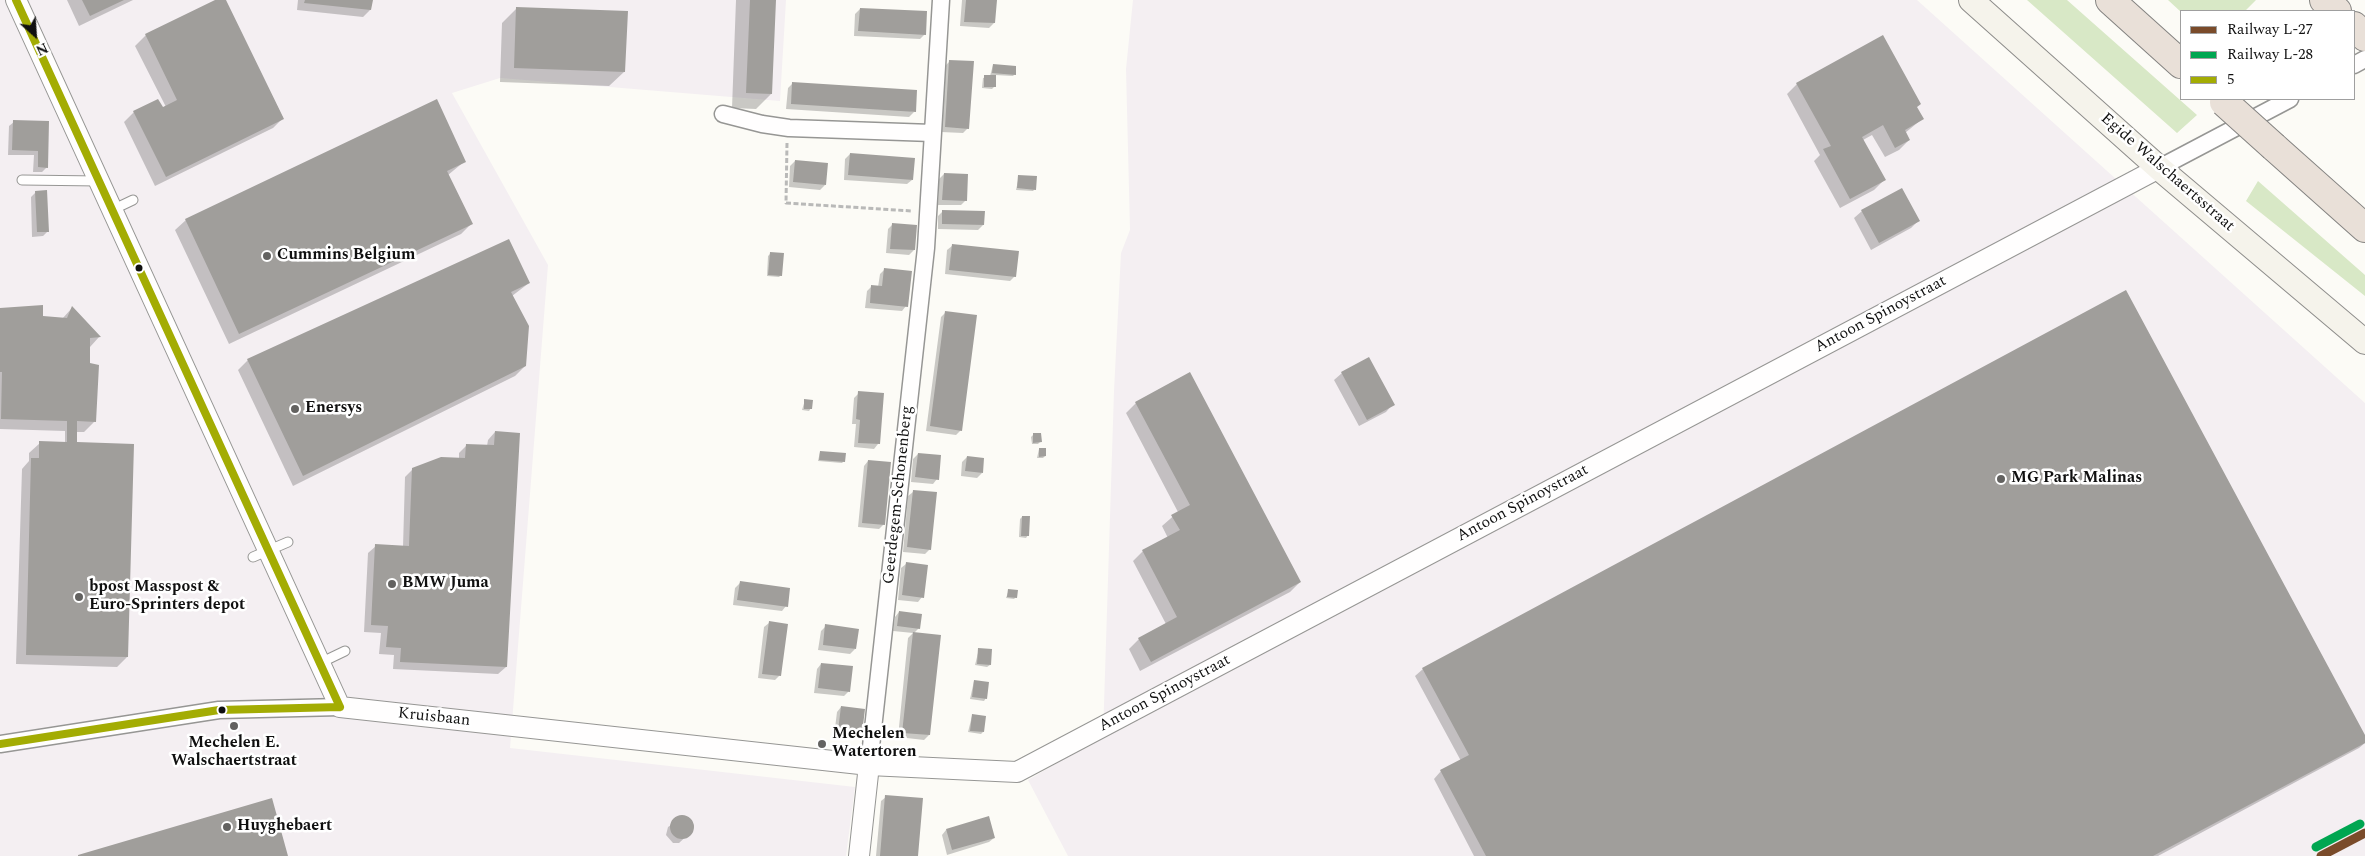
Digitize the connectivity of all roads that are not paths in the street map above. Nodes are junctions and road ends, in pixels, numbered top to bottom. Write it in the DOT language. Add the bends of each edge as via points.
graph roads {
  1 [pos="16,0"];
  2 [pos="941,0"];
  3 [pos="1971,0"];
  4 [pos="2110,0"];
  5 [pos="2324,0"];
  6 [pos="2336,10"];
  7 [pos="2180,63"];
  8 [pos="2222,100"];
  9 [pos="2288,100"];
  10 [pos="723,114"];
  11 [pos="932,133"];
  12 [pos="2159,168"];
  13 [pos="22,180"];
  14 [pos="99,181"];
  15 [pos="133,200"];
  16 [pos="112,210"];
  17 [pos="2365,228"];
  18 [pos="2365,342"];
  19 [pos="288,542"];
  20 [pos="260,554"];
  21 [pos="345,652"];
  22 [pos="319,663"];
  23 [pos="340,708"];
  24 [pos="0,744"];
  25 [pos="869,765"];
  26 [pos="859,856"];
  1 -- 14 [label="street"];
  2 -- 11 [label="street, Geerdegem-Schonenberg"];
  3 -- 12 [label="main road, Egide Walschaertsstraat"];
  4 -- 7 [label="highway"];
  5 -- 6 [label="highway"];
  8 -- 17 [label="highway, bridge"];
  9 -- 12 [label="street"];
  10 -- 11 [label="street" via="790,128"];
  11 -- 25 [label="street, Geerdegem-Schonenberg" via="926,248"];
  12 -- 18 [label="main road, Egide Walschaertsstraat"];
  12 -- 25 [label="street, Antoon Spinoystraat" via="1017,772"];
  13 -- 14 [label="lane"];
  14 -- 16 [label="street"];
  15 -- 16 [label="lane"];
  16 -- 20 [label="street"];
  19 -- 20 [label="lane"];
  20 -- 22 [label="street"];
  21 -- 22 [label="lane"];
  22 -- 23 [label="street"];
  23 -- 24 [label="street, Kruisbaan" via="219,710"];
  23 -- 25 [label="street, Kruisbaan"];
  25 -- 26 [label="street, Geerdegem-Schonenberg"];
}
